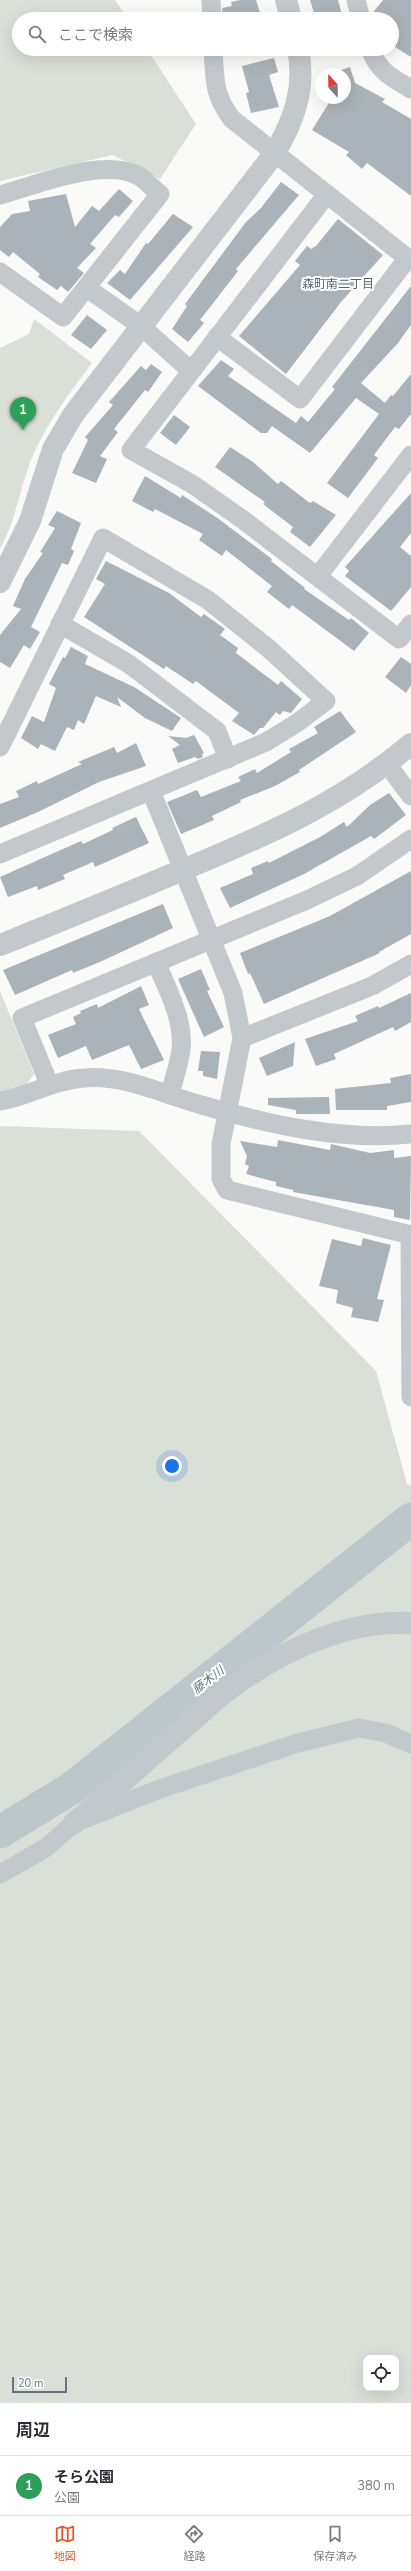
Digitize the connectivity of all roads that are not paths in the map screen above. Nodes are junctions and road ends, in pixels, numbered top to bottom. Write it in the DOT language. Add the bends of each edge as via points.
graph roads {
  1 [pos="211,0"];
  2 [pos="286,0"];
  3 [pos="356,0"];
  4 [pos="212,12"];
  5 [pos="289,12"];
  6 [pos="359,12"];
  7 [pos="213,56"];
  8 [pos="299,56"];
  9 [pos="373,56"];
  10 [pos="411,89"];
  11 [pos="274,154"];
  12 [pos="327,194"];
  13 [pos="0,195"];
  14 [pos="409,260"];
  15 [pos="0,272"];
  16 [pos="87,288"];
  17 [pos="141,326"];
  18 [pos="217,337"];
  19 [pos="191,371"];
  20 [pos="411,455"];
  21 [pos="318,576"];
  22 [pos="0,582"];
  23 [pos="60,624"];
  24 [pos="411,624"];
  25 [pos="411,744"];
  26 [pos="0,747"];
  27 [pos="228,759"];
  28 [pos="388,764"];
  29 [pos="151,791"];
  30 [pos="411,796"];
  31 [pos="411,840"];
  32 [pos="0,854"];
  33 [pos="184,870"];
  34 [pos="211,940"];
  35 [pos="0,946"];
  36 [pos="156,962"];
  37 [pos="411,964"];
  38 [pos="242,1038"];
  39 [pos="49,1084"];
  40 [pos="170,1095"];
  41 [pos="0,1101"];
  42 [pos="228,1112"];
  43 [pos="411,1134"];
  44 [pos="411,1235"];
  45 [pos="411,1397"];
  46 [pos="411,1623"];
  47 [pos="411,1744"];
  48 [pos="74,1823"];
  49 [pos="0,1874"];
  1 -- 4 [label="street"];
  2 -- 5 [label="street"];
  3 -- 6 [label="street"];
  7 -- 11 [label="street" via="215,89 222,106 232,119"];
  8 -- 11 [label="street" via="301,84 295,112"];
  9 -- 10 [label="street" via="376,64 387,74"];
  11 -- 12 [label="street"];
  11 -- 17 [label="street"];
  12 -- 14 [label="street"];
  12 -- 18 [label="street"];
  13 -- 16 [label="street" via="89,171 107,169 139,176 160,194"];
  14 -- 18 [label="street" via="300,399"];
  15 -- 16 [label="street" via="63,317"];
  16 -- 17 [label="street"];
  17 -- 19 [label="street"];
  17 -- 22 [label="street" via="72,415 53,449 30,520"];
  18 -- 19 [label="street"];
  19 -- 21 [label="street" via="131,450 192,484"];
  20 -- 21 [label="street"];
  21 -- 24 [label="street" via="399,639"];
  23 -- 26 [label="street"];
  23 -- 27 [label="street" via="129,664 217,731"];
  23 -- 27 [label="street" via="102,538 208,600 268,648 326,701 266,742"];
  25 -- 28 [label="street"];
  27 -- 29 [label="street"];
  28 -- 30 [label="street"];
  28 -- 33 [label="street" via="335,800 280,829"];
  29 -- 32 [label="street"];
  29 -- 33 [label="street"];
  31 -- 34 [label="street" via="357,876"];
  33 -- 34 [label="street"];
  33 -- 35 [label="street"];
  34 -- 36 [label="street"];
  34 -- 38 [label="street" via="233,993"];
  36 -- 39 [label="street" via="22,1018"];
  36 -- 40 [label="street" via="179,1020 181,1036 181,1052"];
  37 -- 38 [label="street" via="372,986"];
  38 -- 42 [label="street"];
  39 -- 40 [label="street" via="85,1078 118,1080"];
  39 -- 41 [label="street"];
  40 -- 42 [label="street"];
  42 -- 43 [label="street" via="309,1131 380,1137"];
  42 -- 44 [label="street" via="221,1144 221,1179 226,1190"];
  44 -- 45 [label="street"];
  46 -- 48 [label="street" via="373,1625 345,1631 316,1640 276,1659 232,1687"];
  47 -- 48 [label="street" via="386,1733 359,1728 298,1743 165,1788"];
  48 -- 49 [label="street" via="47,1847"];
}
